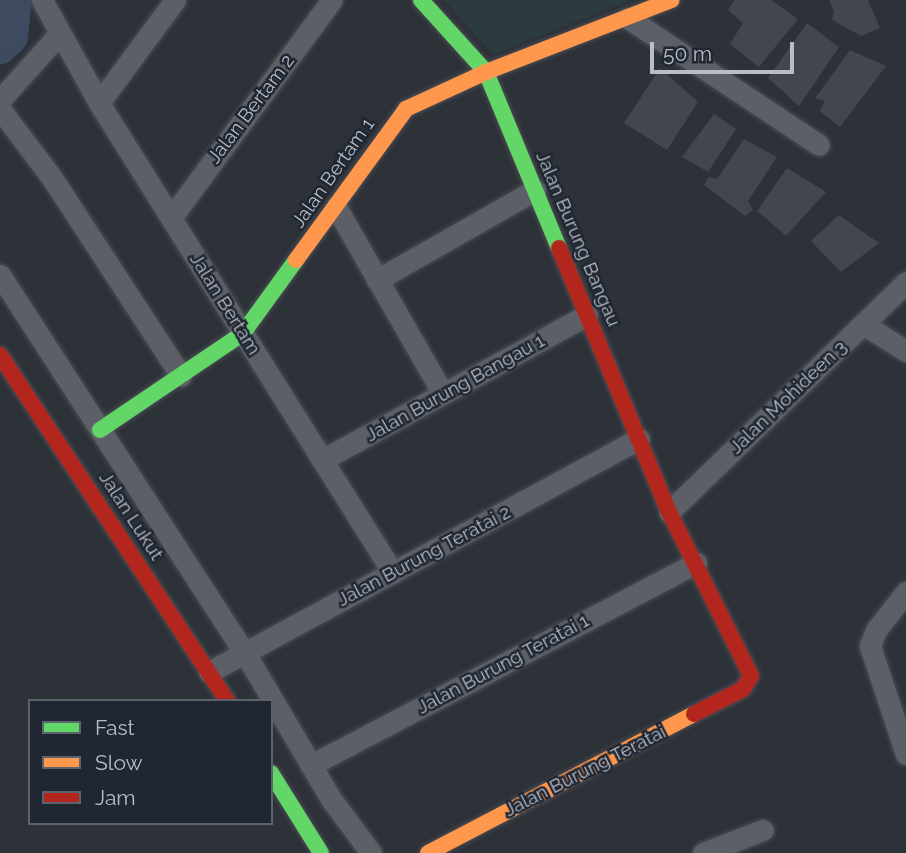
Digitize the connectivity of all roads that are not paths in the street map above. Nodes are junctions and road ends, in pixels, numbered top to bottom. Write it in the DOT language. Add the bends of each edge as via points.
graph roads {
  1 [pos="42,0"];
  2 [pos="175,0"];
  3 [pos="332,0"];
  4 [pos="421,0"];
  5 [pos="673,0"];
  6 [pos="628,18"];
  7 [pos="59,34"];
  8 [pos="486,72"];
  9 [pos="0,100"];
  10 [pos="99,103"];
  11 [pos="0,109"];
  12 [pos="819,145"];
  13 [pos="535,190"];
  14 [pos="336,207"];
  15 [pos="171,218"];
  16 [pos="0,275"];
  17 [pos="377,280"];
  18 [pos="906,282"];
  19 [pos="587,315"];
  20 [pos="863,324"];
  21 [pos="243,333"];
  22 [pos="906,351"];
  23 [pos="0,355"];
  24 [pos="181,376"];
  25 [pos="443,394"];
  26 [pos="100,430"];
  27 [pos="639,439"];
  28 [pos="322,460"];
  29 [pos="669,512"];
  30 [pos="695,563"];
  31 [pos="393,573"];
  32 [pos="906,593"];
  33 [pos="245,653"];
  34 [pos="209,672"];
  35 [pos="226,699"];
  36 [pos="273,699"];
  37 [pos="273,700"];
  38 [pos="906,754"];
  39 [pos="312,765"];
  40 [pos="273,776"];
  41 [pos="763,830"];
  42 [pos="321,853"];
  43 [pos="371,853"];
  44 [pos="428,853"];
  45 [pos="703,853"];
  1 -- 7 [label="street, Jalan Bertam"];
  2 -- 10 [label="street"];
  3 -- 15 [label="street, Jalan Bertam 2"];
  4 -- 8 [label="street, Jalan Burung Bangau"];
  5 -- 6 [label="street, Jalan Bertam 1"];
  6 -- 8 [label="street, Jalan Bertam 1"];
  6 -- 12 [label="street"];
  7 -- 9 [label="street"];
  7 -- 10 [label="street, Jalan Bertam"];
  8 -- 13 [label="street, Jalan Burung Bangau"];
  8 -- 14 [label="street, Jalan Bertam 1" via="402,112"];
  10 -- 15 [label="street, Jalan Bertam"];
  11 -- 24 [label="street" via="52,178"];
  13 -- 17 [label="street"];
  13 -- 19 [label="street, Jalan Burung Bangau"];
  14 -- 17 [label="street"];
  14 -- 21 [label="street, Jalan Bertam 1"];
  15 -- 21 [label="street, Jalan Bertam"];
  16 -- 26 [label="street"];
  17 -- 25 [label="street"];
  18 -- 20 [label="street, Jalan Mohideen 3"];
  19 -- 25 [label="street, Jalan Burung Bangau 1"];
  19 -- 27 [label="street, Jalan Burung Bangau"];
  20 -- 22 [label="street"];
  20 -- 29 [label="street, Jalan Mohideen 3"];
  21 -- 24 [label="street, Jalan Bertam 1"];
  21 -- 28 [label="street, Jalan Bertam"];
  23 -- 34 [label="street, Jalan Lukut"];
  24 -- 26 [label="street, Jalan Bertam 1"];
  25 -- 28 [label="street, Jalan Burung Bangau 1"];
  26 -- 33 [label="street"];
  27 -- 29 [label="street, Jalan Burung Bangau"];
  27 -- 31 [label="street, Jalan Burung Teratai 2"];
  28 -- 31 [label="street, Jalan Bertam"];
  29 -- 30 [label="street"];
  30 -- 39 [label="street, Jalan Burung Teratai 1"];
  30 -- 44 [label="street, Jalan Burung Teratai" via="750,670 750,681 743,690"];
  31 -- 33 [label="street, Jalan Burung Teratai 2"];
  32 -- 38 [label="street" via="873,635 872,651"];
  33 -- 34 [label="street, Jalan Burung Teratai 2"];
  33 -- 36 [label="street"];
  34 -- 35 [label="street, Jalan Lukut"];
  37 -- 39 [label="street"];
  39 -- 43 [label="street"];
  40 -- 42 [label="street"];
  41 -- 45 [label="street"];
}
